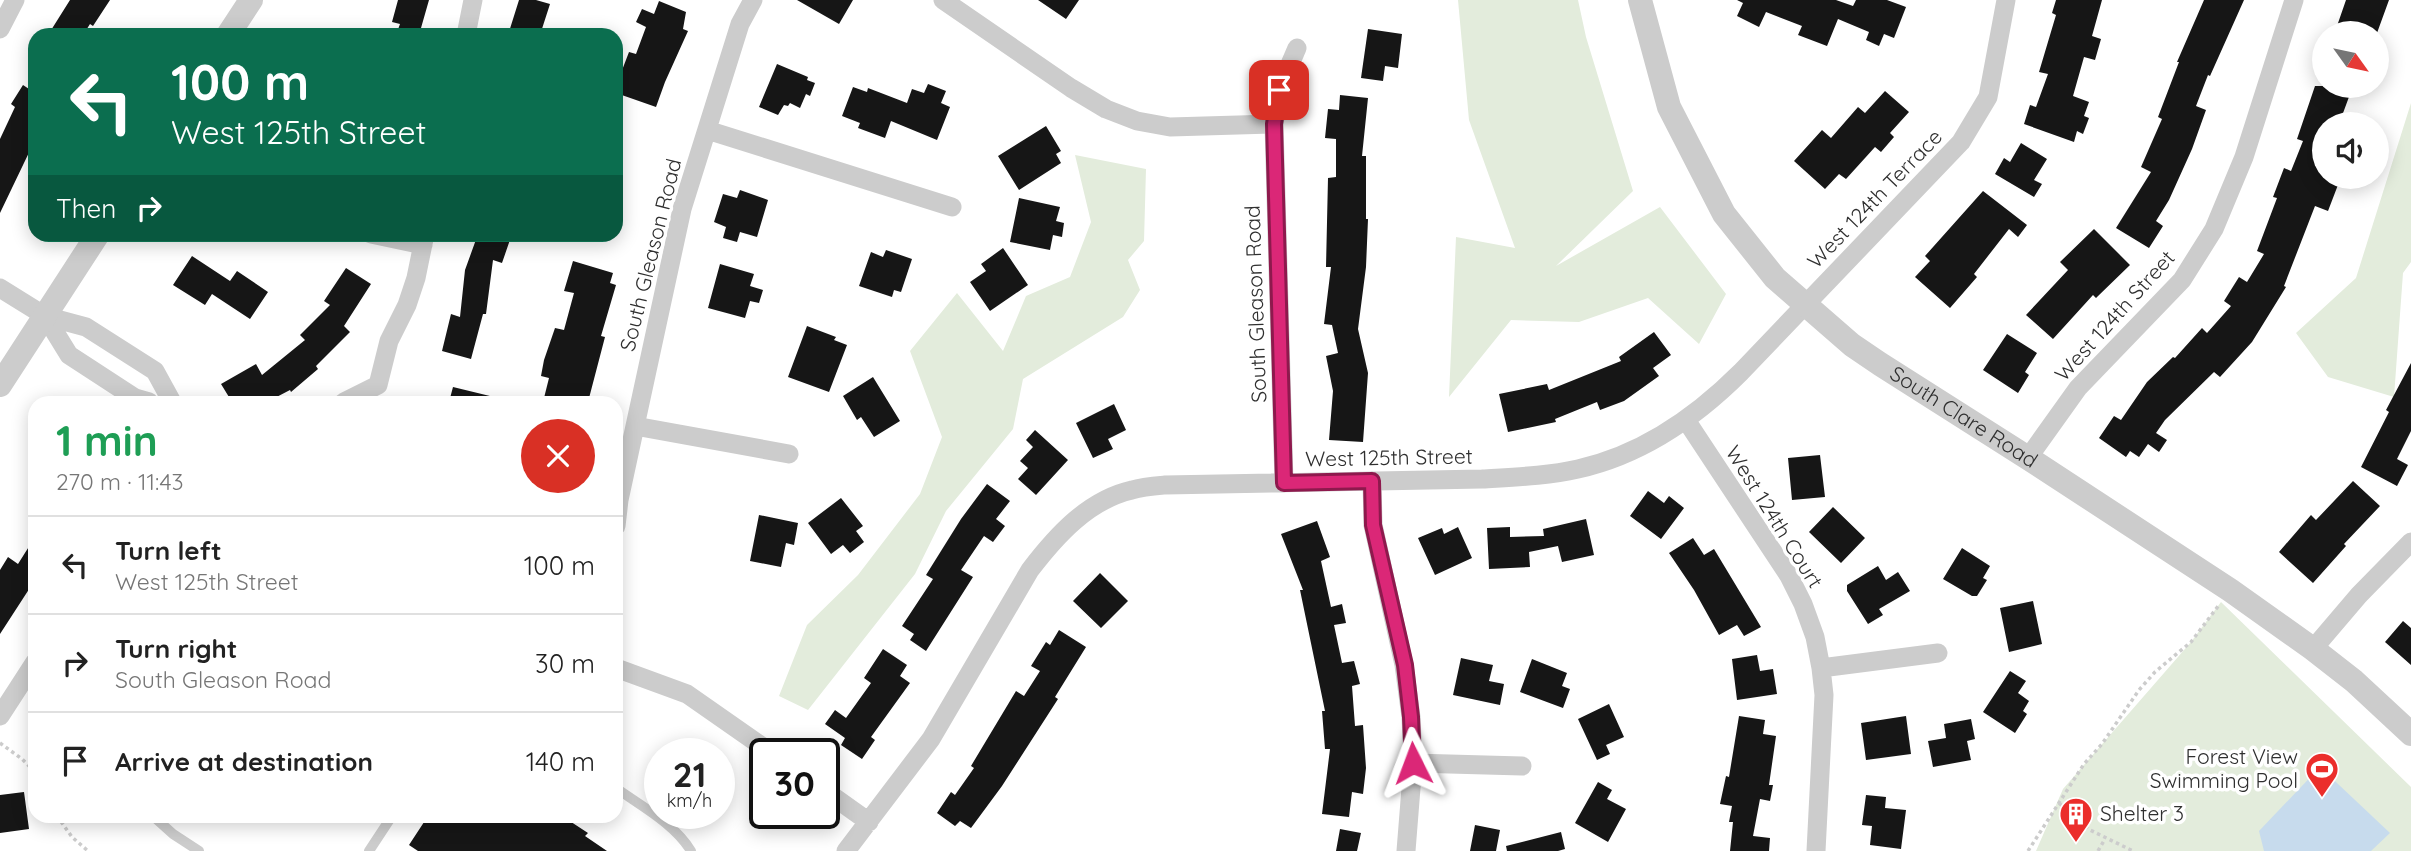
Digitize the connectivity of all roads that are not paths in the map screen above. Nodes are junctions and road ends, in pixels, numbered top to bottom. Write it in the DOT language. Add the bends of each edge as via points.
graph roads {
  1 [pos="15,0"];
  2 [pos="251,0"];
  3 [pos="473,0"];
  4 [pos="753,0"];
  5 [pos="943,0"];
  6 [pos="1640,0"];
  7 [pos="2006,0"];
  8 [pos="2294,0"];
  9 [pos="233,28"];
  10 [pos="467,28"];
  11 [pos="0,29"];
  12 [pos="1297,48"];
  13 [pos="1274,124"];
  14 [pos="707,130"];
  15 [pos="952,207"];
  16 [pos="93,242"];
  17 [pos="424,242"];
  18 [pos="0,288"];
  19 [pos="1804,304"];
  20 [pos="45,316"];
  21 [pos="0,385"];
  22 [pos="132,396"];
  23 [pos="169,396"];
  24 [pos="356,396"];
  25 [pos="1686,420"];
  26 [pos="635,426"];
  27 [pos="789,454"];
  28 [pos="2028,458"];
  29 [pos="1372,481"];
  30 [pos="1284,483"];
  31 [pos="623,489"];
  32 [pos="2411,542"];
  33 [pos="2313,649"];
  34 [pos="1938,653"];
  35 [pos="1821,668"];
  36 [pos="623,671"];
  37 [pos="28,673"];
  38 [pos="0,716"];
  39 [pos="2411,734"];
  40 [pos="750,738"];
  41 [pos="1413,763"];
  42 [pos="1522,766"];
  43 [pos="623,793"];
  44 [pos="840,801"];
  45 [pos="869,822"];
  46 [pos="161,823"];
  47 [pos="387,823"];
  48 [pos="199,851"];
  49 [pos="369,851"];
  50 [pos="691,851"];
  51 [pos="846,851"];
  52 [pos="1406,851"];
  53 [pos="1816,851"];
  1 -- 11 [label="street"];
  2 -- 9 [label="street"];
  3 -- 10 [label="street"];
  4 -- 14 [label="street, South Gleason Road" via="740,24"];
  5 -- 13 [label="street" via="1094,102 1137,121 1170,127"];
  6 -- 19 [label="street, South Clare Road" via="1669,107 1724,214 1775,278"];
  7 -- 19 [label="street, West 124th Terrace" via="1988,97 1961,142"];
  8 -- 28 [label="street, West 124th Street" via="2244,157 2214,229 2182,280 2078,388"];
  12 -- 13 [label="street, South Gleason Road" via="1279,90"];
  13 -- 30 [label="street, South Gleason Road"];
  14 -- 15 [label="street"];
  14 -- 26 [label="street, South Gleason Road" via="682,208"];
  16 -- 20 [label="street"];
  17 -- 24 [label="street" via="416,278 389,341 378,385"];
  18 -- 20 [label="street"];
  19 -- 25 [label="street, West 125th Street" via="1714,399"];
  19 -- 28 [label="street, South Clare Road" via="1880,364"];
  20 -- 21 [label="street"];
  20 -- 22 [label="street" via="69,355"];
  20 -- 23 [label="street" via="86,327 155,371"];
  25 -- 29 [label="street, West 125th Street" via="1653,440 1579,469 1533,476"];
  25 -- 35 [label="street, West 124th Court" via="1789,576 1811,626"];
  26 -- 27 [label="street"];
  26 -- 31 [label="street, South Gleason Road"];
  28 -- 33 [label="street, South Clare Road"];
  29 -- 30 [label="street, West 125th Street"];
  29 -- 41 [label="street" via="1373,525 1405,665"];
  30 -- 45 [label="street, West 125th Street" via="1130,490 1100,503 1072,523 1030,570 931,739"];
  32 -- 33 [label="street"];
  33 -- 39 [label="street, South Clare Road"];
  34 -- 35 [label="street"];
  35 -- 53 [label="street, West 124th Court" via="1824,695"];
  36 -- 40 [label="street" via="687,694"];
  37 -- 38 [label="street"];
  41 -- 42 [label="street"];
  41 -- 52 [label="street"];
  43 -- 50 [label="lane" via="685,841"];
  44 -- 45 [label="street"];
  45 -- 51 [label="street, West 125th Street"];
  46 -- 48 [label="lane"];
  47 -- 49 [label="lane"];
}
